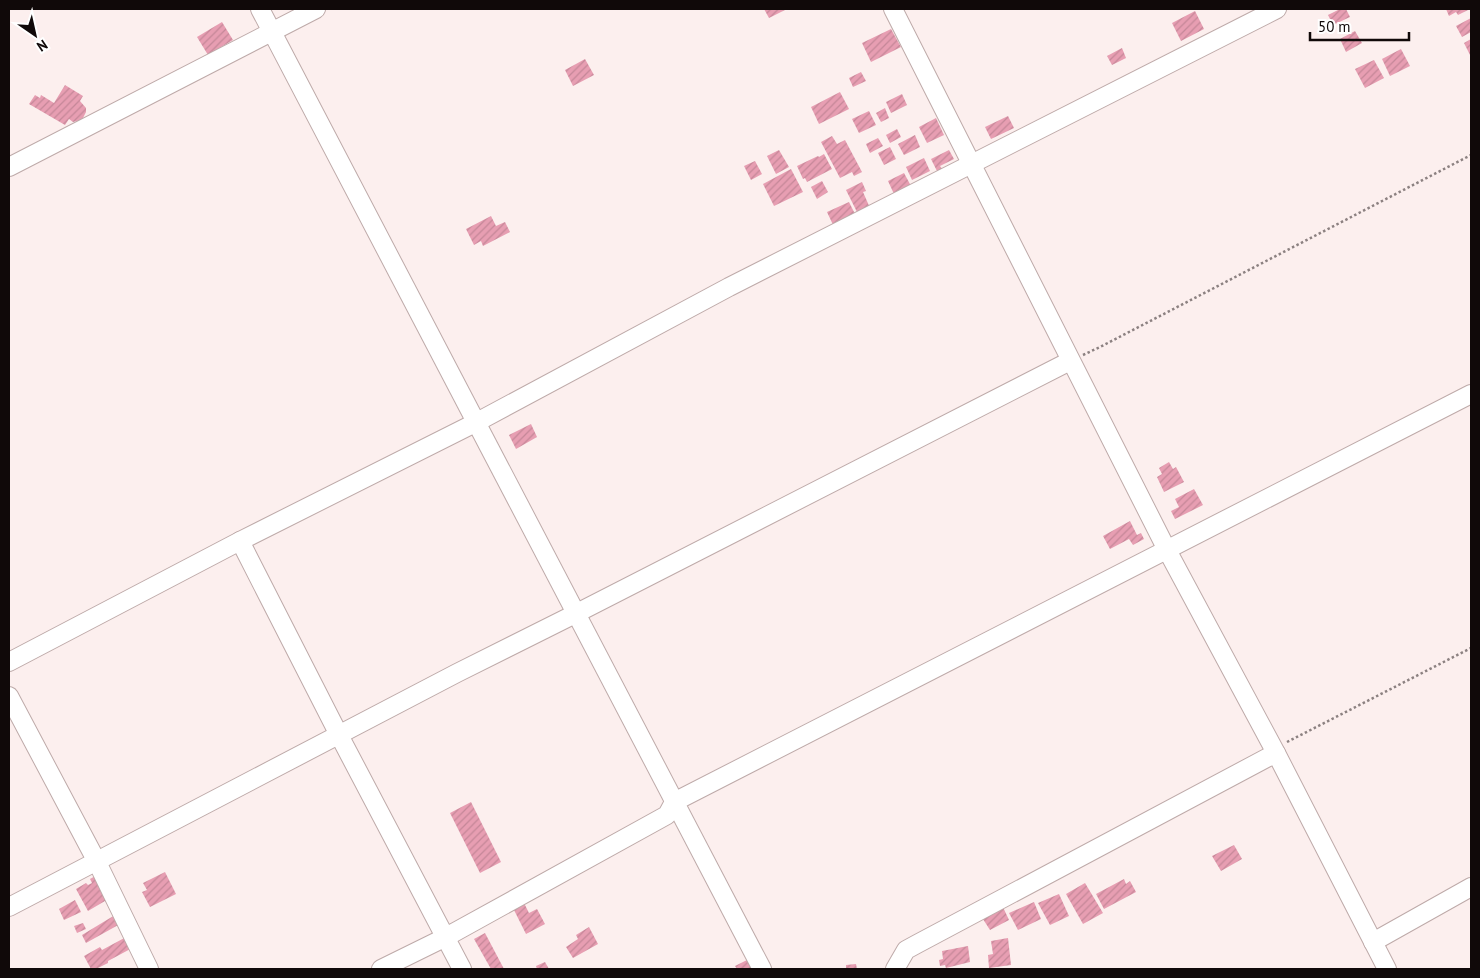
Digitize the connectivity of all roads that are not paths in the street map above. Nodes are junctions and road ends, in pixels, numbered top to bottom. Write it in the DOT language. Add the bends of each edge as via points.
graph roads {
  1 [pos="260,9"];
  2 [pos="316,9"];
  3 [pos="892,9"];
  4 [pos="1277,9"];
  5 [pos="271,32"];
  6 [pos="972,164"];
  7 [pos="9,167"];
  8 [pos="1070,361"];
  9 [pos="1471,394"];
  10 [pos="477,422"];
  11 [pos="240,541"];
  12 [pos="1167,550"];
  13 [pos="575,614"];
  14 [pos="9,662"];
  15 [pos="9,696"];
  16 [pos="339,735"];
  17 [pos="1280,749"];
  18 [pos="674,802"];
  19 [pos="96,860"];
  20 [pos="1471,887"];
  21 [pos="9,907"];
  22 [pos="446,937"];
  23 [pos="1373,942"];
  24 [pos="149,969"];
  25 [pos="381,969"];
  26 [pos="462,969"];
  27 [pos="762,969"];
  28 [pos="895,969"];
  29 [pos="1387,969"];
  1 -- 5 [label="street"];
  2 -- 5 [label="street"];
  3 -- 6 [label="street"];
  4 -- 6 [label="street"];
  5 -- 7 [label="street"];
  5 -- 10 [label="street"];
  6 -- 8 [label="street"];
  6 -- 10 [label="street" via="729,287"];
  8 -- 12 [label="street"];
  8 -- 13 [label="street"];
  9 -- 12 [label="street"];
  10 -- 11 [label="street"];
  10 -- 13 [label="street"];
  11 -- 14 [label="street"];
  11 -- 16 [label="street"];
  12 -- 17 [label="street"];
  12 -- 18 [label="street"];
  13 -- 16 [label="street"];
  13 -- 18 [label="street"];
  15 -- 19 [label="street"];
  16 -- 19 [label="street"];
  16 -- 22 [label="street"];
  17 -- 23 [label="street"];
  17 -- 28 [label="street" via="916,944 906,950"];
  18 -- 22 [label="street" via="667,815"];
  18 -- 27 [label="street"];
  19 -- 21 [label="street"];
  19 -- 24 [label="street"];
  20 -- 23 [label="street"];
  22 -- 25 [label="street"];
  22 -- 26 [label="street"];
  23 -- 29 [label="street"];
}
